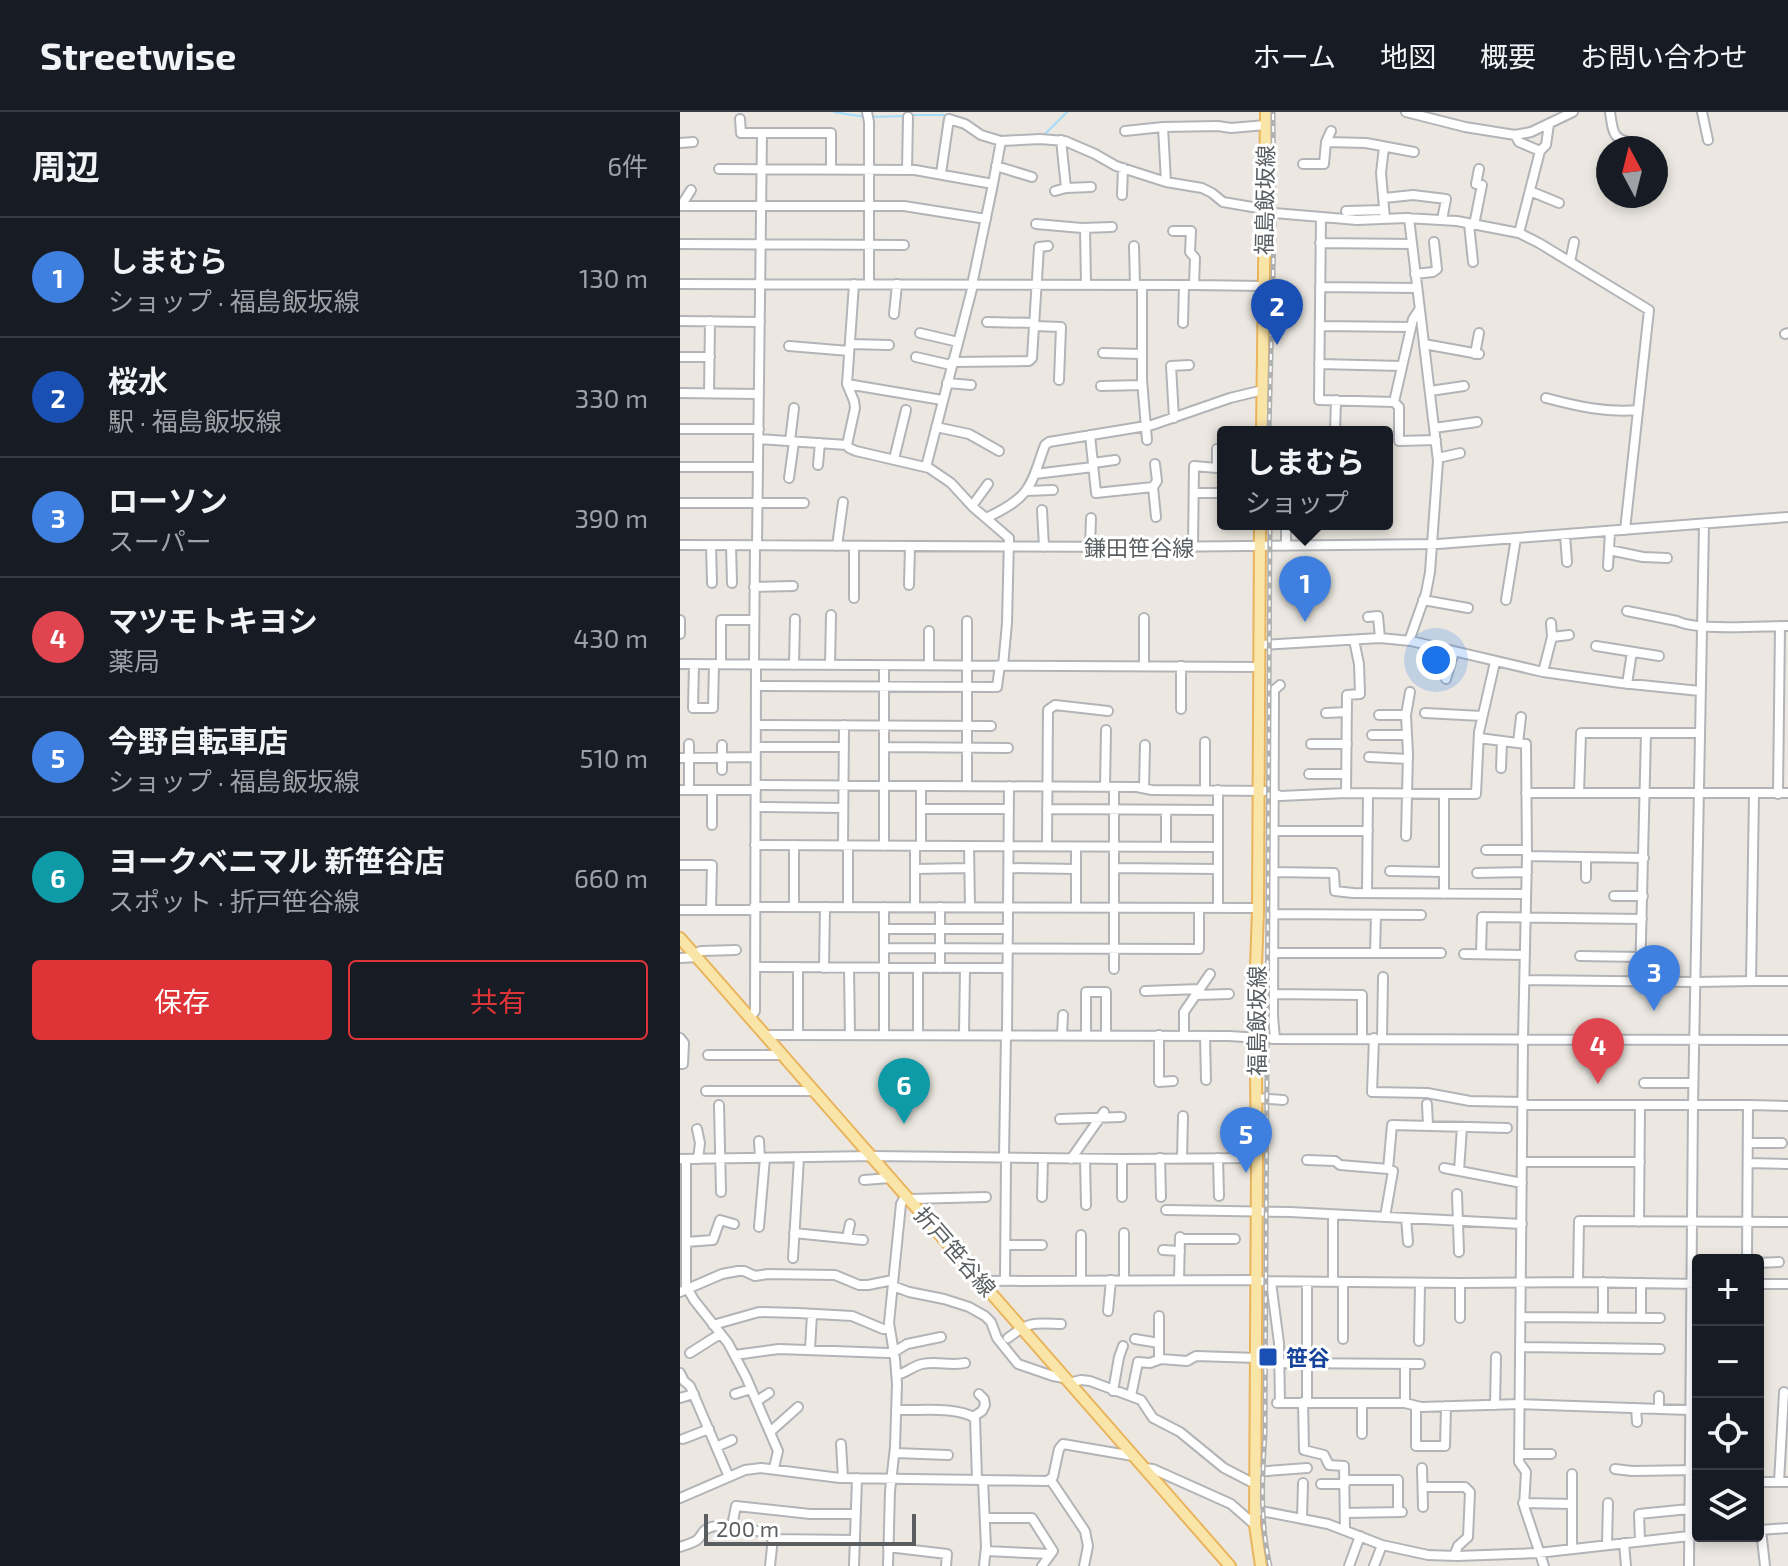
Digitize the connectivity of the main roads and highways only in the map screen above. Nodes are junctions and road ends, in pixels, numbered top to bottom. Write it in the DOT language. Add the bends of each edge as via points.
graph roads {
  1 [pos="1266,112"];
  2 [pos="1262,426"];
  3 [pos="1260,530"];
  4 [pos="680,938"];
  5 [pos="1230,1566"];
  6 [pos="1261,1566"];
  1 -- 2 [label="main road, 福島飯坂線"];
  3 -- 6 [label="main road, 福島飯坂線" via="1255,1525"];
  4 -- 5 [label="main road, 折戸笹谷線"];
}
